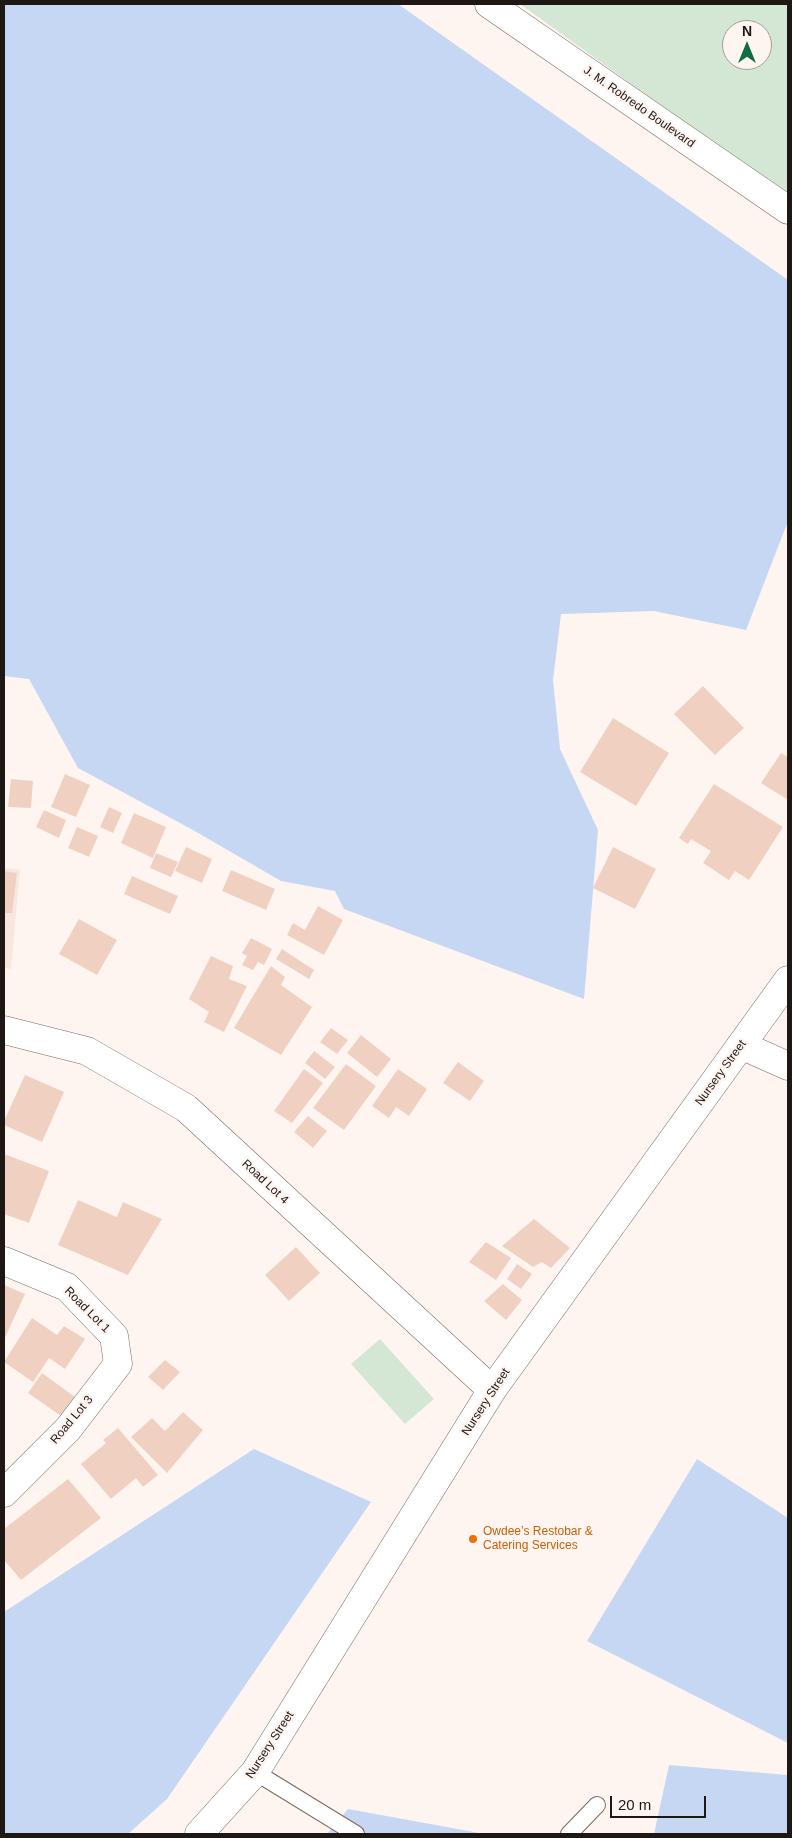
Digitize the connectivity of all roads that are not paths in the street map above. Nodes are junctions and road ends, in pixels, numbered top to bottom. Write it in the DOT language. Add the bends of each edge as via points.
graph roads {
  1 [pos="489,4"];
  2 [pos="788,210"];
  3 [pos="788,980"];
  4 [pos="4,1030"];
  5 [pos="741,1045"];
  6 [pos="788,1066"];
  7 [pos="4,1261"];
  8 [pos="114,1336"];
  9 [pos="492,1390"];
  10 [pos="4,1493"];
  11 [pos="256,1772"];
  12 [pos="597,1805"];
  13 [pos="199,1834"];
  14 [pos="356,1834"];
  15 [pos="569,1834"];
  1 -- 2 [label="main road, J. M. Robredo Boulevard"];
  3 -- 5 [label="main road, Nursery Street"];
  4 -- 9 [label="main road, Road Lot 4" via="87,1051 186,1108"];
  5 -- 6 [label="main road"];
  5 -- 9 [label="main road, Nursery Street"];
  7 -- 8 [label="main road, Road Lot 1" via="67,1287"];
  8 -- 10 [label="main road, Road Lot 3" via="118,1364 68,1428"];
  9 -- 11 [label="main road, Nursery Street"];
  11 -- 13 [label="main road, Nursery Street"];
  11 -- 14 [label="lane"];
  12 -- 15 [label="lane"];
}
